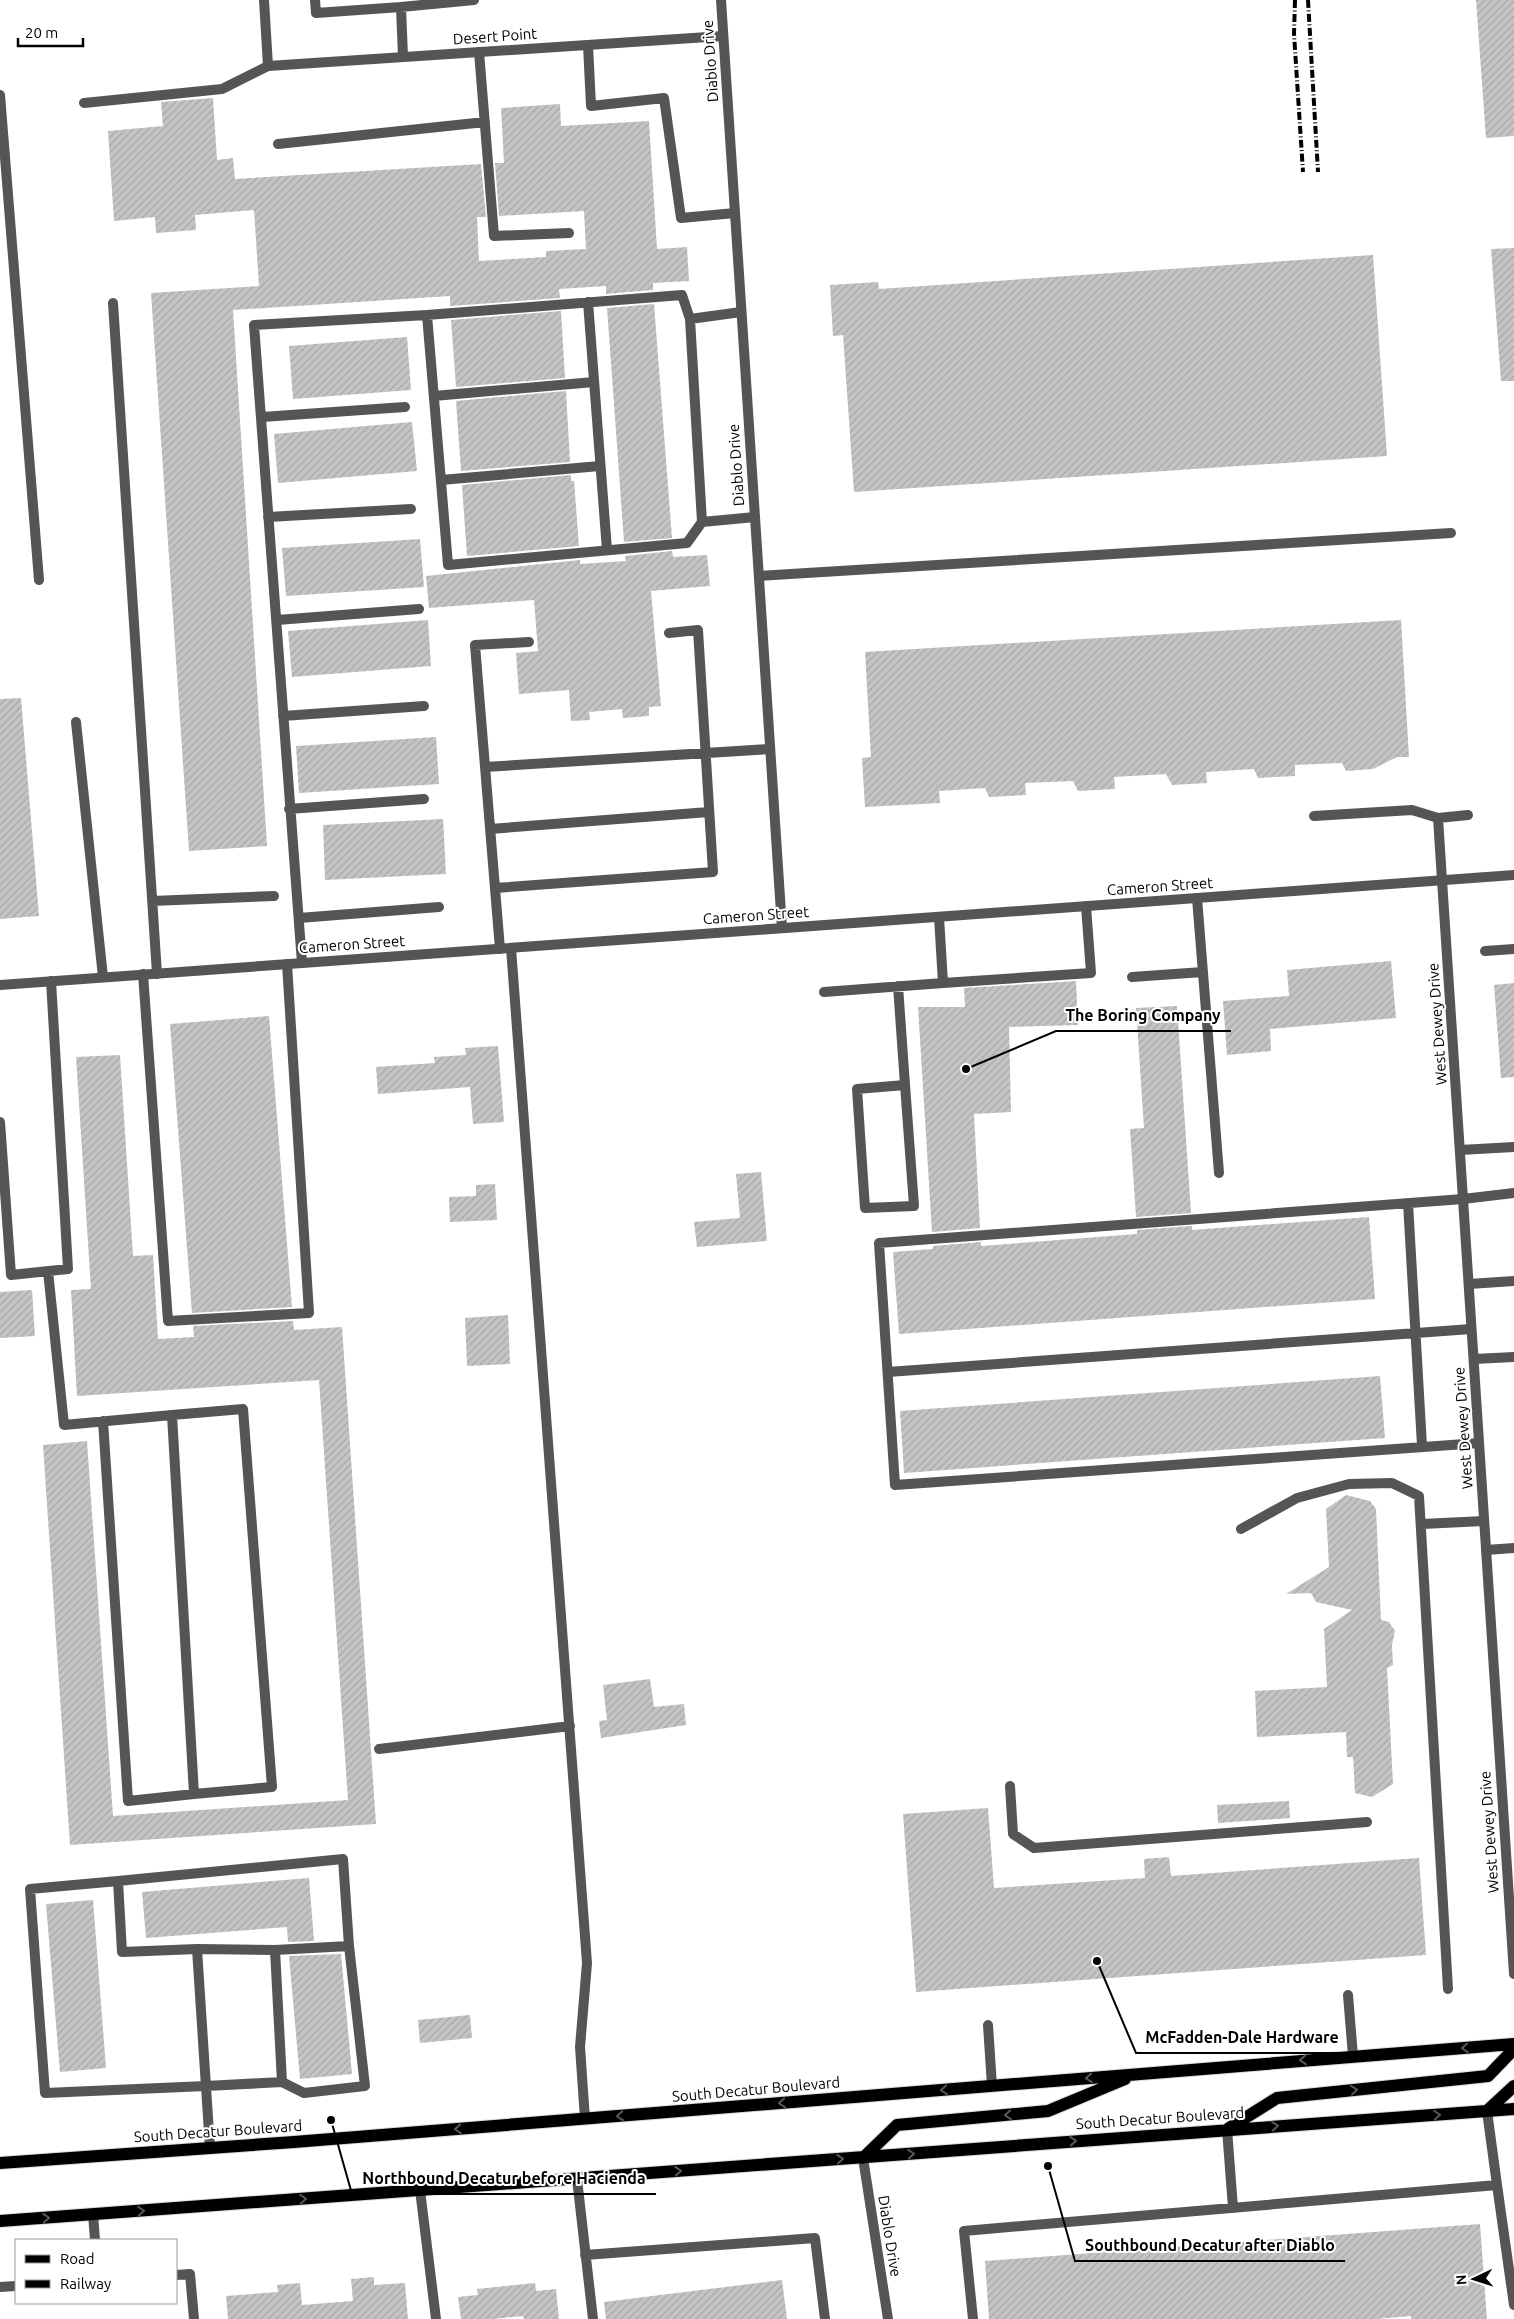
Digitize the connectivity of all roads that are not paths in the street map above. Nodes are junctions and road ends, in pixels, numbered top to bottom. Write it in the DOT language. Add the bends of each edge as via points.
graph roads {
  1 [pos="264,0"];
  2 [pos="315,0"];
  3 [pos="474,0"];
  4 [pos="720,0"];
  5 [pos="420,2"];
  6 [pos="401,7"];
  7 [pos="723,36"];
  8 [pos="588,45"];
  9 [pos="480,52"];
  10 [pos="403,57"];
  11 [pos="268,66"];
  12 [pos="0,95"];
  13 [pos="84,103"];
  14 [pos="485,122"];
  15 [pos="278,144"];
  16 [pos="735,213"];
  17 [pos="569,233"];
  18 [pos="588,302"];
  19 [pos="113,303"];
  20 [pos="741,312"];
  21 [pos="427,315"];
  22 [pos="690,320"];
  23 [pos="594,382"];
  24 [pos="434,396"];
  25 [pos="405,407"];
  26 [pos="262,417"];
  27 [pos="600,466"];
  28 [pos="441,480"];
  29 [pos="411,509"];
  30 [pos="268,517"];
  31 [pos="755,517"];
  32 [pos="702,522"];
  33 [pos="1452,533"];
  34 [pos="607,550"];
  35 [pos="759,576"];
  36 [pos="39,580"];
  37 [pos="419,608"];
  38 [pos="277,620"];
  39 [pos="669,633"];
  40 [pos="529,642"];
  41 [pos="424,706"];
  42 [pos="284,716"];
  43 [pos="76,722"];
  44 [pos="770,749"];
  45 [pos="706,753"];
  46 [pos="485,767"];
  47 [pos="424,799"];
  48 [pos="289,809"];
  49 [pos="709,812"];
  50 [pos="1468,815"];
  51 [pos="1314,816"];
  52 [pos="1438,818"];
  53 [pos="490,829"];
  54 [pos="1514,875"];
  55 [pos="1442,880"];
  56 [pos="495,888"];
  57 [pos="274,896"];
  58 [pos="1197,898"];
  59 [pos="152,902"];
  60 [pos="1086,906"];
  61 [pos="439,907"];
  62 [pos="939,917"];
  63 [pos="299,918"];
  64 [pos="782,928"];
  65 [pos="511,948"];
  66 [pos="500,949"];
  67 [pos="1514,949"];
  68 [pos="1485,951"];
  69 [pos="302,963"];
  70 [pos="287,964"];
  71 [pos="1203,972"];
  72 [pos="143,974"];
  73 [pos="156,974"];
  74 [pos="1132,976"];
  75 [pos="102,977"];
  76 [pos="52,981"];
  77 [pos="943,983"];
  78 [pos="0,985"];
  79 [pos="898,986"];
  80 [pos="824,992"];
  81 [pos="905,1085"];
  82 [pos="0,1122"];
  83 [pos="1514,1147"];
  84 [pos="1460,1150"];
  85 [pos="1220,1173"];
  86 [pos="1514,1193"];
  87 [pos="1463,1199"];
  88 [pos="1408,1203"];
  89 [pos="48,1271"];
  90 [pos="1514,1281"];
  91 [pos="1469,1284"];
  92 [pos="1472,1329"];
  93 [pos="1416,1333"];
  94 [pos="1514,1357"];
  95 [pos="1474,1359"];
  96 [pos="888,1372"];
  97 [pos="172,1415"];
  98 [pos="103,1422"];
  99 [pos="1479,1443"];
  100 [pos="1422,1446"];
  101 [pos="1484,1520"];
  102 [pos="1422,1524"];
  103 [pos="1241,1529"];
  104 [pos="1514,1548"];
  105 [pos="1486,1550"];
  106 [pos="570,1726"];
  107 [pos="379,1749"];
  108 [pos="1010,1786"];
  109 [pos="194,1794"];
  110 [pos="1367,1822"];
  111 [pos="118,1880"];
  112 [pos="349,1946"];
  113 [pos="197,1949"];
  114 [pos="275,1950"];
  115 [pos="1514,1966"];
  116 [pos="1514,1974"];
  117 [pos="1448,1989"];
  118 [pos="1348,1995"];
  119 [pos="988,2025"];
  120 [pos="1514,2044"];
  121 [pos="1514,2049"];
  122 [pos="1353,2056"];
  123 [pos="1136,2074"];
  124 [pos="282,2082"];
  125 [pos="206,2086"];
  126 [pos="992,2086"];
  127 [pos="1514,2086"];
  128 [pos="1514,2109"];
  129 [pos="1487,2111"];
  130 [pos="585,2119"];
  131 [pos="1227,2129"];
  132 [pos="210,2148"];
  133 [pos="863,2158"];
  134 [pos="0,2163"];
  135 [pos="577,2179"];
  136 [pos="1497,2185"];
  137 [pos="420,2190"];
  138 [pos="1233,2208"];
  139 [pos="92,2214"];
  140 [pos="0,2221"];
  141 [pos="95,2239"];
  142 [pos="585,2255"];
  143 [pos="178,2275"];
  144 [pos="15,2286"];
  145 [pos="0,2287"];
  146 [pos="1514,2305"];
  147 [pos="194,2319"];
  148 [pos="436,2319"];
  149 [pos="593,2319"];
  150 [pos="825,2319"];
  151 [pos="888,2319"];
  152 [pos="973,2319"];
  1 -- 11 [label="street"];
  2 -- 6 [label="street" via="316,14"];
  3 -- 5 [label="street"];
  4 -- 7 [label="street, Diablo Drive"];
  5 -- 6 [label="street"];
  6 -- 10 [label="street"];
  7 -- 8 [label="street, Desert Point"];
  7 -- 16 [label="street, Diablo Drive"];
  8 -- 9 [label="street, Desert Point"];
  8 -- 16 [label="street" via="591,106 664,98 681,218"];
  9 -- 10 [label="street, Desert Point"];
  9 -- 14 [label="street"];
  10 -- 11 [label="street, Desert Point"];
  11 -- 13 [label="street" via="222,89"];
  12 -- 36 [label="street"];
  14 -- 15 [label="street"];
  14 -- 17 [label="street" via="494,236"];
  16 -- 20 [label="street, Diablo Drive"];
  18 -- 21 [label="street"];
  18 -- 22 [label="street" via="682,295"];
  18 -- 23 [label="street"];
  19 -- 59 [label="street"];
  20 -- 22 [label="street"];
  20 -- 31 [label="street, Diablo Drive"];
  21 -- 24 [label="street"];
  21 -- 26 [label="street" via="254,325"];
  22 -- 32 [label="street"];
  23 -- 24 [label="street"];
  23 -- 27 [label="street"];
  24 -- 28 [label="street"];
  25 -- 26 [label="street"];
  26 -- 30 [label="street"];
  27 -- 28 [label="street"];
  27 -- 34 [label="street"];
  28 -- 34 [label="street" via="448,565"];
  29 -- 30 [label="street"];
  30 -- 38 [label="street"];
  31 -- 32 [label="street"];
  31 -- 35 [label="street, Diablo Drive"];
  32 -- 34 [label="street" via="687,543"];
  33 -- 35 [label="street"];
  35 -- 44 [label="street, Diablo Drive"];
  37 -- 38 [label="street"];
  38 -- 42 [label="street"];
  39 -- 45 [label="street" via="698,630"];
  40 -- 46 [label="street" via="476,645"];
  41 -- 42 [label="street"];
  42 -- 48 [label="street"];
  43 -- 75 [label="street"];
  44 -- 45 [label="street"];
  44 -- 64 [label="street, Diablo Drive"];
  45 -- 46 [label="street"];
  45 -- 49 [label="street"];
  46 -- 53 [label="street"];
  47 -- 48 [label="street"];
  48 -- 63 [label="street"];
  49 -- 53 [label="street"];
  49 -- 56 [label="street" via="713,872"];
  50 -- 52 [label="street"];
  51 -- 52 [label="street" via="1412,810"];
  52 -- 55 [label="street, West Dewey Drive"];
  53 -- 56 [label="street"];
  54 -- 55 [label="street, Cameron Street"];
  55 -- 58 [label="street, Cameron Street"];
  55 -- 84 [label="street, West Dewey Drive"];
  56 -- 66 [label="street"];
  57 -- 59 [label="street"];
  58 -- 60 [label="street, Cameron Street"];
  58 -- 71 [label="street"];
  59 -- 73 [label="street"];
  60 -- 62 [label="street, Cameron Street"];
  60 -- 77 [label="street" via="1091,973"];
  61 -- 63 [label="street"];
  62 -- 64 [label="street, Cameron Street"];
  62 -- 77 [label="street"];
  63 -- 69 [label="street"];
  64 -- 65 [label="street, Cameron Street"];
  65 -- 66 [label="street, Cameron Street"];
  65 -- 106 [label="street"];
  66 -- 69 [label="street, Cameron Street"];
  67 -- 68 [label="street"];
  69 -- 70 [label="street, Cameron Street"];
  70 -- 72 [label="street" via="309,1313 168,1321"];
  70 -- 73 [label="street, Cameron Street"];
  71 -- 74 [label="street"];
  71 -- 85 [label="street"];
  72 -- 73 [label="street, Cameron Street"];
  72 -- 75 [label="street, Cameron Street"];
  75 -- 76 [label="street, Cameron Street"];
  76 -- 78 [label="street, Cameron Street"];
  76 -- 89 [label="street" via="68,1269"];
  77 -- 79 [label="street"];
  79 -- 80 [label="street"];
  79 -- 81 [label="street"];
  81 -- 81 [label="street" via="857,1089 865,1208 914,1206"];
  82 -- 89 [label="street" via="10,1276"];
  83 -- 84 [label="street"];
  84 -- 87 [label="street, West Dewey Drive"];
  86 -- 87 [label="street"];
  87 -- 88 [label="street"];
  87 -- 91 [label="street, West Dewey Drive"];
  88 -- 93 [label="street"];
  88 -- 96 [label="street" via="879,1243"];
  89 -- 98 [label="street" via="64,1425"];
  90 -- 91 [label="street"];
  91 -- 92 [label="street, West Dewey Drive"];
  92 -- 93 [label="street"];
  92 -- 95 [label="street, West Dewey Drive"];
  93 -- 96 [label="street"];
  93 -- 100 [label="street"];
  94 -- 95 [label="street"];
  95 -- 99 [label="street, West Dewey Drive"];
  96 -- 100 [label="street" via="895,1485"];
  97 -- 98 [label="street"];
  97 -- 109 [label="street"];
  97 -- 109 [label="street" via="243,1409 272,1787"];
  98 -- 109 [label="street" via="128,1801"];
  99 -- 100 [label="street"];
  99 -- 101 [label="street, West Dewey Drive"];
  101 -- 102 [label="street"];
  101 -- 105 [label="street, West Dewey Drive"];
  102 -- 103 [label="street" via="1419,1496 1392,1483 1349,1484 1297,1498"];
  102 -- 117 [label="street"];
  104 -- 105 [label="street"];
  105 -- 115 [label="street, West Dewey Drive"];
  106 -- 107 [label="street"];
  106 -- 130 [label="street" via="587,1963 580,2047"];
  108 -- 110 [label="street" via="1013,1834 1034,1848"];
  111 -- 112 [label="street" via="343,1859"];
  111 -- 113 [label="street" via="122,1952"];
  111 -- 125 [label="street" via="30,1889 46,2093"];
  112 -- 114 [label="street"];
  112 -- 124 [label="street" via="365,2086 304,2093"];
  113 -- 114 [label="street"];
  113 -- 125 [label="street"];
  114 -- 124 [label="street"];
  115 -- 116 [label="street, West Dewey Drive"];
  118 -- 122 [label="street"];
  119 -- 126 [label="street"];
  120 -- 122 [label="main road, South Decatur Boulevard, one-way"];
  131 -- 121 [label="main road, one-way" via="1277,2098 1488,2076"];
  122 -- 123 [label="main road, South Decatur Boulevard, one-way"];
  123 -- 126 [label="main road, South Decatur Boulevard, one-way"];
  123 -- 133 [label="main road, one-way" via="1048,2111 897,2125"];
  124 -- 125 [label="street"];
  125 -- 132 [label="street"];
  126 -- 130 [label="main road, South Decatur Boulevard, one-way"];
  127 -- 129 [label="main road"];
  128 -- 129 [label="main road, South Decatur Boulevard"];
  131 -- 129 [label="main road, South Decatur Boulevard, one-way"];
  129 -- 136 [label="street"];
  130 -- 132 [label="main road, South Decatur Boulevard, one-way"];
  133 -- 131 [label="main road, South Decatur Boulevard, one-way"];
  131 -- 138 [label="street"];
  132 -- 134 [label="main road, South Decatur Boulevard"];
  135 -- 133 [label="main road, South Decatur Boulevard, one-way"];
  133 -- 151 [label="street, Diablo Drive"];
  135 -- 137 [label="main road, South Decatur Boulevard"];
  135 -- 142 [label="street"];
  136 -- 138 [label="street"];
  136 -- 146 [label="street"];
  139 -- 137 [label="main road, South Decatur Boulevard, one-way"];
  137 -- 148 [label="street"];
  138 -- 152 [label="street" via="964,2231"];
  140 -- 139 [label="main road, South Decatur Boulevard, one-way"];
  139 -- 141 [label="street"];
  142 -- 149 [label="street"];
  142 -- 150 [label="street" via="815,2238"];
  143 -- 147 [label="street" via="190,2274"];
  144 -- 145 [label="street"];
}
